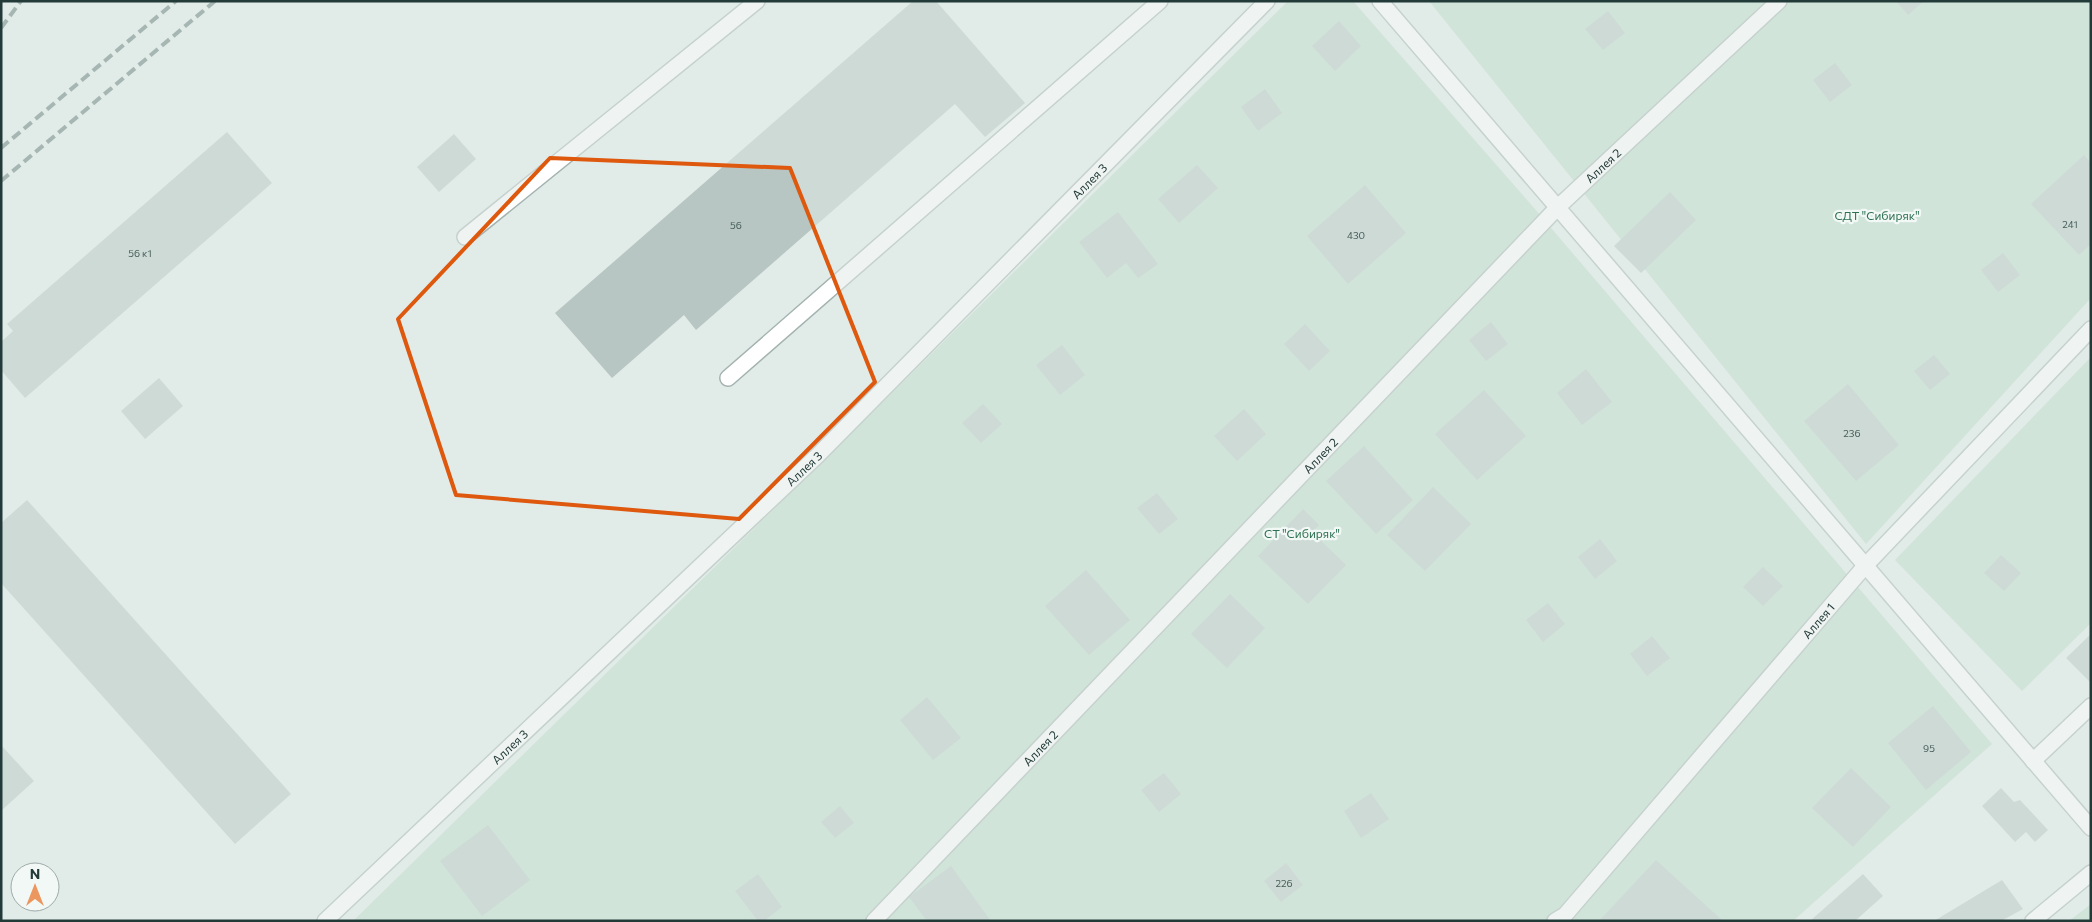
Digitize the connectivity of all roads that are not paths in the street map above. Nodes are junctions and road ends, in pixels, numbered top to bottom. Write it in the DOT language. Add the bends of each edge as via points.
graph roads {
  1 [pos="757,1"];
  2 [pos="1160,1"];
  3 [pos="1267,1"];
  4 [pos="1380,1"];
  5 [pos="1779,1"];
  6 [pos="1558,207"];
  7 [pos="465,237"];
  8 [pos="2091,329"];
  9 [pos="728,378"];
  10 [pos="1865,566"];
  11 [pos="2091,706"];
  12 [pos="2033,761"];
  13 [pos="2091,828"];
  14 [pos="2091,873"];
  15 [pos="325,921"];
  16 [pos="874,921"];
  17 [pos="1555,921"];
  18 [pos="2033,921"];
  1 -- 7 [label="street"];
  2 -- 9 [label="street"];
  3 -- 15 [label="street, Аллея 3" via="818,455"];
  4 -- 6 [label="street"];
  5 -- 6 [label="street, Аллея 2"];
  6 -- 10 [label="street"];
  6 -- 16 [label="street, Аллея 2"];
  8 -- 10 [label="street, Аллея 1"];
  10 -- 12 [label="street"];
  10 -- 17 [label="street, Аллея 1" via="1565,914"];
  11 -- 12 [label="street"];
  12 -- 13 [label="street"];
  14 -- 18 [label="street"];
}
